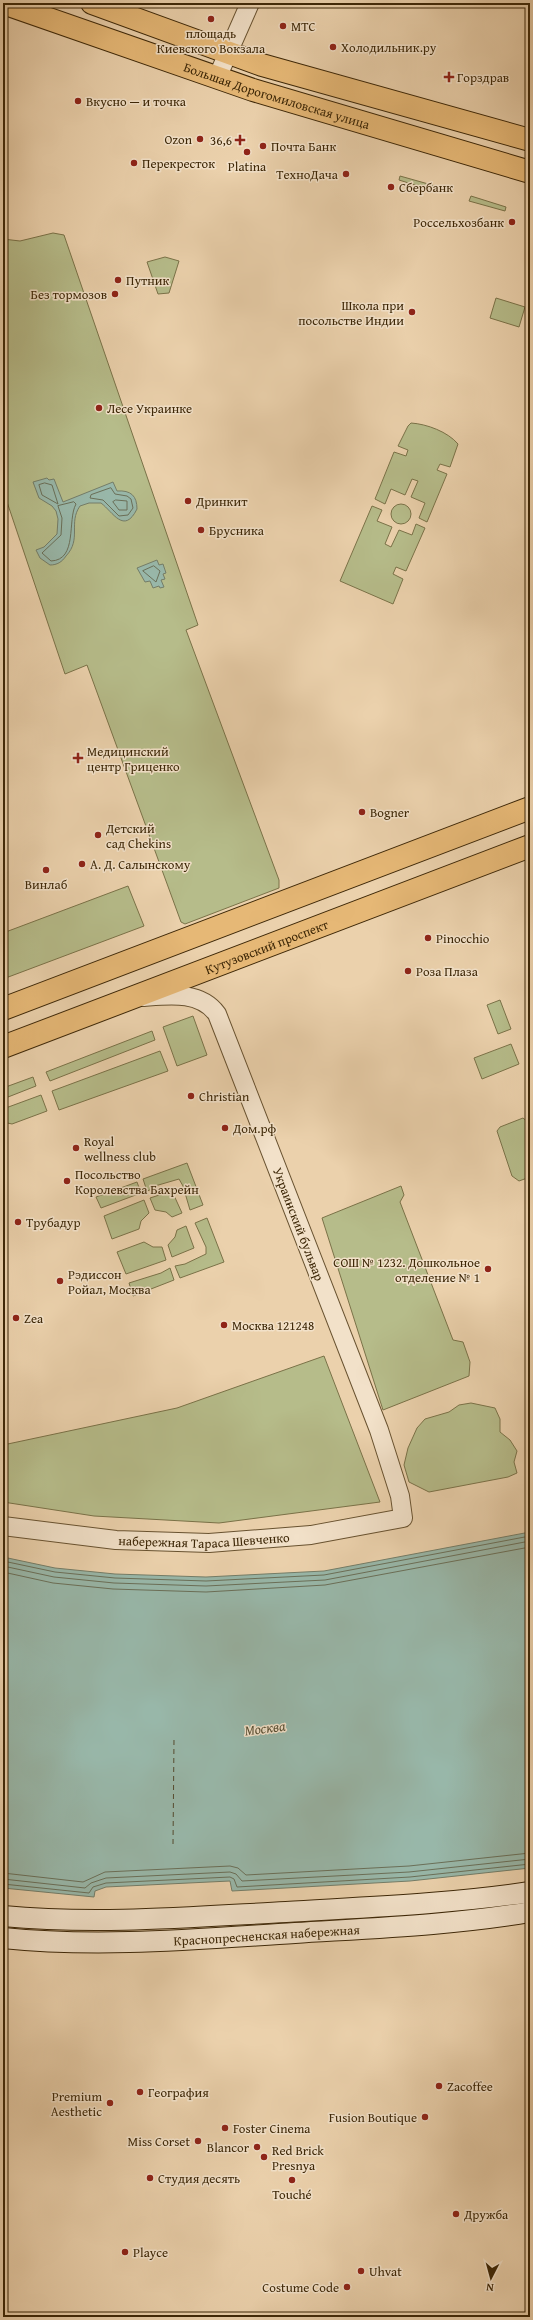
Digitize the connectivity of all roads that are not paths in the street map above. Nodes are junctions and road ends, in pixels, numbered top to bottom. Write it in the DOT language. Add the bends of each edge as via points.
graph roads {
  1 [pos="3,3"];
  2 [pos="92,3"];
  3 [pos="250,3"];
  4 [pos="228,53"];
  5 [pos="217,78"];
  6 [pos="530,140"];
  7 [pos="530,172"];
  8 [pos="530,808"];
  9 [pos="530,846"];
  10 [pos="136,997"];
  11 [pos="3,1009"];
  12 [pos="3,1047"];
  13 [pos="403,1518"];
  14 [pos="3,1526"];
  15 [pos="530,1892"];
  16 [pos="530,1912"];
  17 [pos="3,1916"];
  18 [pos="3,1938"];
  1 -- 5 [label="main road, Большая Дорогомиловская улица"];
  2 -- 4 [label="main road, Большая Дорогомиловская улица"];
  3 -- 4 [label="street"];
  4 -- 5 [label="street"];
  4 -- 6 [label="main road, Большая Дорогомиловская улица" via="311,79"];
  5 -- 7 [label="main road, Большая Дорогомиловская улица"];
  8 -- 11 [label="main road"];
  9 -- 10 [label="main road, Кутузовский проспект"];
  10 -- 12 [label="main road, Кутузовский проспект"];
  10 -- 13 [label="street, Украинский бульвар" via="188,996 202,1000 217,1014 379,1430 400,1496"];
  13 -- 14 [label="street, набережная Тараса Шевченко" via="311,1535 210,1543 116,1540"];
  15 -- 17 [label="main road, Краснопресненская набережная" via="426,1903 193,1917 93,1921"];
  16 -- 18 [label="main road, Краснопресненская набережная" via="430,1924 195,1940 59,1942"];
}
